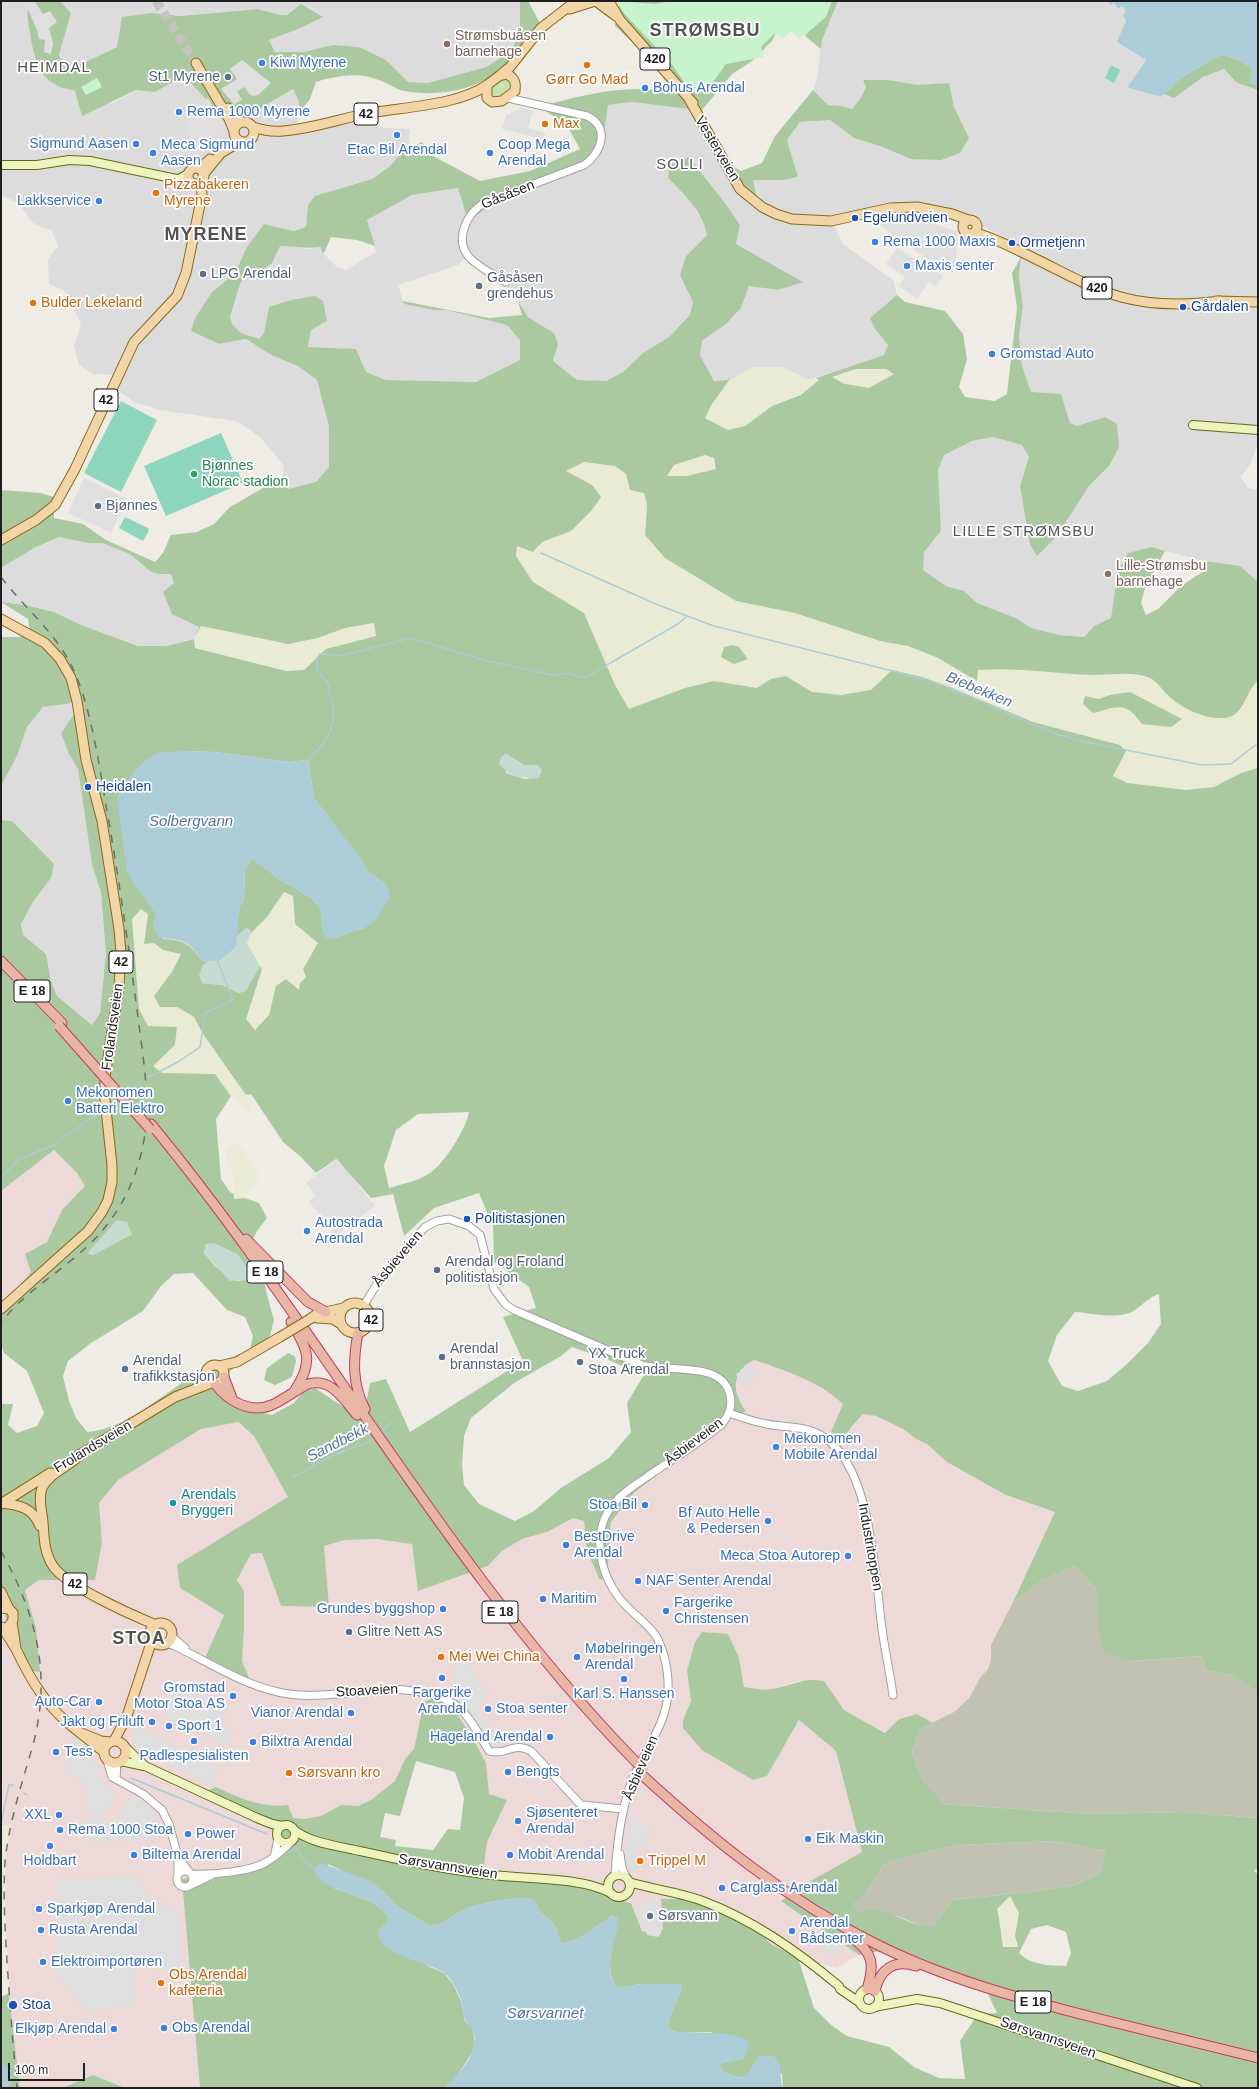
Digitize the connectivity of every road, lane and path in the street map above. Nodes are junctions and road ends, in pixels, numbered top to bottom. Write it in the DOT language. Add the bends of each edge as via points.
graph roads {
  1 [pos="576,1"];
  2 [pos="597,1"];
  3 [pos="609,1"];
  4 [pos="553,18"];
  5 [pos="620,20"];
  6 [pos="526,46"];
  7 [pos="499,76"];
  8 [pos="488,85"];
  9 [pos="513,90"];
  10 [pos="455,99"];
  11 [pos="492,102"];
  12 [pos="241,122"];
  13 [pos="253,127"];
  14 [pos="234,132"];
  15 [pos="277,132"];
  16 [pos="252,138"];
  17 [pos="241,142"];
  18 [pos="1,165"];
  19 [pos="196,178"];
  20 [pos="506,282"];
  21 [pos="1258,302"];
  22 [pos="1194,425"];
  23 [pos="1258,430"];
  24 [pos="1,540"];
  25 [pos="1,619"];
  26 [pos="1,961"];
  27 [pos="1,967"];
  28 [pos="60,1024"];
  29 [pos="150,1127"];
  30 [pos="221,1213"];
  31 [pos="281,1305"];
  32 [pos="364,1305"];
  33 [pos="343,1308"];
  34 [pos="1,1309"];
  35 [pos="326,1312"];
  36 [pos="310,1319"];
  37 [pos="341,1324"];
  38 [pos="358,1333"];
  39 [pos="237,1362"];
  40 [pos="219,1366"];
  41 [pos="206,1371"];
  42 [pos="224,1376"];
  43 [pos="213,1383"];
  44 [pos="294,1391"];
  45 [pos="186,1392"];
  46 [pos="232,1400"];
  47 [pos="729,1412"];
  48 [pos="361,1420"];
  49 [pos="371,1427"];
  50 [pos="81,1454"];
  51 [pos="2,1503"];
  52 [pos="44,1534"];
  53 [pos="1,1592"];
  54 [pos="5,1608"];
  55 [pos="131,1615"];
  56 [pos="12,1622"];
  57 [pos="156,1625"];
  58 [pos="2,1627"];
  59 [pos="151,1638"];
  60 [pos="167,1641"];
  61 [pos="16,1649"];
  62 [pos="146,1663"];
  63 [pos="893,1695"];
  64 [pos="79,1732"];
  65 [pos="118,1743"];
  66 [pos="106,1756"];
  67 [pos="119,1762"];
  68 [pos="146,1766"];
  69 [pos="116,1778"];
  70 [pos="624,1809"];
  71 [pos="256,1818"];
  72 [pos="282,1826"];
  73 [pos="293,1829"];
  74 [pos="277,1837"];
  75 [pos="316,1841"];
  76 [pos="290,1842"];
  77 [pos="619,1846"];
  78 [pos="178,1857"];
  79 [pos="274,1857"];
  80 [pos="191,1873"];
  81 [pos="214,1874"];
  82 [pos="178,1875"];
  83 [pos="614,1876"];
  84 [pos="628,1880"];
  85 [pos="582,1883"];
  86 [pos="191,1885"];
  87 [pos="656,1890"];
  88 [pos="611,1893"];
  89 [pos="626,1894"];
  90 [pos="821,1912"];
  91 [pos="956,1978"];
  92 [pos="840,1986"];
  93 [pos="870,1991"];
  94 [pos="898,2001"];
  95 [pos="859,2002"];
  96 [pos="874,2007"];
  97 [pos="1258,2053"];
  98 [pos="1258,2058"];
  99 [pos="1197,2088"];
  1 -- 4 [label="main road, 42"];
  2 -- 4 [label="main road, 42" via="575,7"];
  2 -- 5 [label="main road, Vesterveien / 420"];
  3 -- 5 [label="main road, Vesterveien / 420"];
  4 -- 6 [label="main road, 42"];
  5 -- 21 [label="main road, Vesterveien / 420" via="698,109 749,195 762,207 784,217 824,220 909,206 941,212 957,222 966,224 967,233 975,229 1108,293 1132,300 1172,304"];
  6 -- 7 [label="main road, 42" via="510,67"];
  6 -- 9 [label="main road, 42" via="518,61"];
  7 -- 8 [label="main road, 42"];
  7 -- 9 [label="main road" via="512,76"];
  8 -- 10 [label="main road, 42" via="476,93"];
  8 -- 11 [label="main road" via="487,98"];
  9 -- 11 [label="main road, 42" via="502,101"];
  9 -- 20 [label="street, Gåsåsen" via="527,102 587,116 596,122 602,136 596,155 584,165 484,203 466,220 464,240 468,256"];
  10 -- 11 [label="main road, 42"];
  10 -- 15 [label="main road, 42"];
  12 -- 13 [label="main road, 42" via="249,123"];
  12 -- 14 [label="main road"];
  12 -- 14 [label="main road" via="196,63"];
  13 -- 15 [label="main road, 42"];
  13 -- 16 [label="main road"];
  14 -- 17 [label="main road"];
  14 -- 19 [label="main road"];
  15 -- 16 [label="main road, 42"];
  16 -- 17 [label="main road, 42"];
  17 -- 19 [label="main road, 42" via="221,153"];
  18 -- 19 [label="main road" via="90,161 177,180"];
  19 -- 24 [label="main road, 42" via="200,198 186,273 179,291 134,343 63,493 45,514"];
  22 -- 23 [label="main road"];
  25 -- 34 [label="main road, Frolandsveien / 42" via="45,643 60,659 71,678 86,760 102,821 121,953 119,986 105,1077 112,1165 108,1200 88,1231"];
  26 -- 28 [label="highway, E 18"];
  27 -- 28 [label="highway, E 18"];
  28 -- 29 [label="highway, E 18"];
  29 -- 30 [label="highway, E 18"];
  29 -- 31 [label="highway, E 18" via="235,1238"];
  30 -- 35 [label="highway, E 18" via="308,1302"];
  30 -- 49 [label="highway, E 18"];
  31 -- 44 [label="highway, E 18" via="302,1338 307,1355 306,1372"];
  31 -- 48 [label="highway, E 18"];
  32 -- 33 [label="main road, 42" via="355,1302"];
  32 -- 38 [label="main road, 42" via="370,1312 371,1321 366,1329"];
  32 -- 47 [label="street, Åsbieveien" via="380,1279 425,1227 437,1221 456,1220 480,1235 494,1289 506,1305 642,1365 710,1373 727,1386 731,1398"];
  33 -- 35 [label="main road, 42"];
  33 -- 37 [label="main road, 42"];
  35 -- 36 [label="main road, 42"];
  36 -- 37 [label="main road, 42" via="324,1317"];
  36 -- 39 [label="main road, 42, bridge"];
  37 -- 38 [label="main road, 42" via="348,1332"];
  38 -- 49 [label="highway, E 18" via="354,1362 356,1389"];
  39 -- 40 [label="main road, 42"];
  39 -- 42 [label="main road, 42"];
  40 -- 41 [label="main road, 42" via="211,1366"];
  40 -- 42 [label="main road"];
  41 -- 43 [label="main road" via="207,1379"];
  41 -- 45 [label="main road, Frolandsveien / 42"];
  42 -- 43 [label="main road, 42" via="220,1382"];
  42 -- 46 [label="highway"];
  43 -- 45 [label="main road, Frolandsveien / 42"];
  43 -- 46 [label="highway, E 18"];
  44 -- 46 [label="highway, E 18" via="264,1407 246,1407"];
  44 -- 48 [label="highway, E 18" via="314,1382 325,1383 338,1393"];
  45 -- 50 [label="main road, Frolandsveien / 42"];
  47 -- 63 [label="street, Industritoppen" via="766,1424 812,1430 832,1442 846,1460 867,1516"];
  47 -- 70 [label="street, Åsbieveien" via="722,1424 623,1493 608,1512 604,1523 600,1544 603,1567 621,1600 656,1637 665,1661 668,1682 667,1702 662,1718 634,1777"];
  48 -- 49 [label="highway, E 18"];
  49 -- 90 [label="highway, E 18, bridge" via="382,1446 524,1635 634,1764 785,1890"];
  50 -- 51 [label="main road, Frolandsveien / 42"];
  50 -- 52 [label="main road, 42" via="42,1488 40,1502"];
  51 -- 52 [label="main road, 42" via="28,1509 37,1518"];
  52 -- 55 [label="main road, 42" via="50,1560 62,1576"];
  53 -- 54 [label="main road"];
  54 -- 56 [label="main road" via="13,1613"];
  55 -- 57 [label="main road, 42"];
  55 -- 59 [label="main road, 42" via="146,1629"];
  56 -- 58 [label="main road"];
  56 -- 61 [label="main road"];
  57 -- 59 [label="main road" via="151,1630"];
  57 -- 60 [label="main road, 42" via="167,1626 171,1631"];
  58 -- 61 [label="main road"];
  59 -- 60 [label="main road, 42" via="157,1644"];
  59 -- 62 [label="main road"];
  60 -- 62 [label="main road"];
  60 -- 70 [label="street, Stoaveien" via="231,1674 278,1692 323,1694 390,1688 415,1690 439,1697 459,1708 489,1751 499,1753 518,1746 524,1747 531,1751 581,1805"];
  61 -- 64 [label="main road" via="31,1681 54,1710"];
  62 -- 65 [label="main road"];
  64 -- 65 [label="main road" via="101,1741"];
  64 -- 66 [label="main road"];
  65 -- 66 [label="main road" via="106,1746"];
  65 -- 67 [label="main road" via="126,1753"];
  65 -- 68 [label="main road"];
  66 -- 67 [label="main road"];
  66 -- 69 [label="street" via="110,1774"];
  67 -- 68 [label="main road"];
  67 -- 69 [label="street"];
  68 -- 71 [label="main road"];
  69 -- 78 [label="street" via="143,1794 162,1810"];
  70 -- 77 [label="street, Åsbieveien"];
  71 -- 72 [label="main road"];
  71 -- 74 [label="main road"];
  72 -- 73 [label="main road"];
  72 -- 74 [label="main road" via="278,1829"];
  73 -- 75 [label="main road, Sørsvannsveien"];
  73 -- 76 [label="main road" via="294,1837"];
  74 -- 76 [label="main road" via="282,1843"];
  74 -- 79 [label="street"];
  75 -- 76 [label="main road, Sørsvannsveien"];
  75 -- 85 [label="main road, Sørsvannsveien" via="448,1870"];
  76 -- 79 [label="street"];
  77 -- 83 [label="street, Åsbieveien"];
  77 -- 84 [label="street, Åsbieveien" via="622,1868"];
  78 -- 80 [label="street"];
  78 -- 82 [label="street"];
  79 -- 81 [label="street" via="264,1864"];
  80 -- 81 [label="street"];
  80 -- 82 [label="street" via="185,1871"];
  80 -- 86 [label="street"];
  81 -- 86 [label="street"];
  82 -- 86 [label="street" via="177,1881 180,1886 185,1888"];
  83 -- 84 [label="main road" via="622,1875"];
  83 -- 85 [label="main road, Sørsvannsveien" via="606,1880"];
  83 -- 88 [label="main road" via="608,1883"];
  84 -- 87 [label="main road, Sørsvannsveien"];
  84 -- 89 [label="main road" via="629,1888"];
  85 -- 88 [label="main road, Sørsvannsveien" via="598,1886"];
  87 -- 89 [label="main road, Sørsvannsveien" via="632,1891"];
  87 -- 92 [label="main road, Sørsvannsveien" via="691,1897 741,1918 804,1957"];
  88 -- 89 [label="main road" via="619,1896"];
  90 -- 91 [label="highway, E 18" via="878,1946"];
  90 -- 93 [label="highway, E 18" via="860,1943 870,1957"];
  90 -- 97 [label="highway, E 18" via="972,1979 1016,1993"];
  91 -- 93 [label="highway, E 18" via="909,1964 900,1964 885,1970"];
  91 -- 98 [label="highway, E 18" via="1011,1996"];
  92 -- 93 [label="main road, Sørsvannsveien" via="851,1990"];
  92 -- 95 [label="main road, Sørsvannsveien" via="840,1989"];
  93 -- 94 [label="main road, Sørsvannsveien"];
  93 -- 95 [label="main road" via="859,1995"];
  93 -- 96 [label="main road" via="878,2002"];
  94 -- 96 [label="main road, Sørsvannsveien"];
  94 -- 99 [label="main road, Sørsvannsveien" via="923,2000 940,2003"];
  95 -- 96 [label="main road" via="866,2008"];
}
